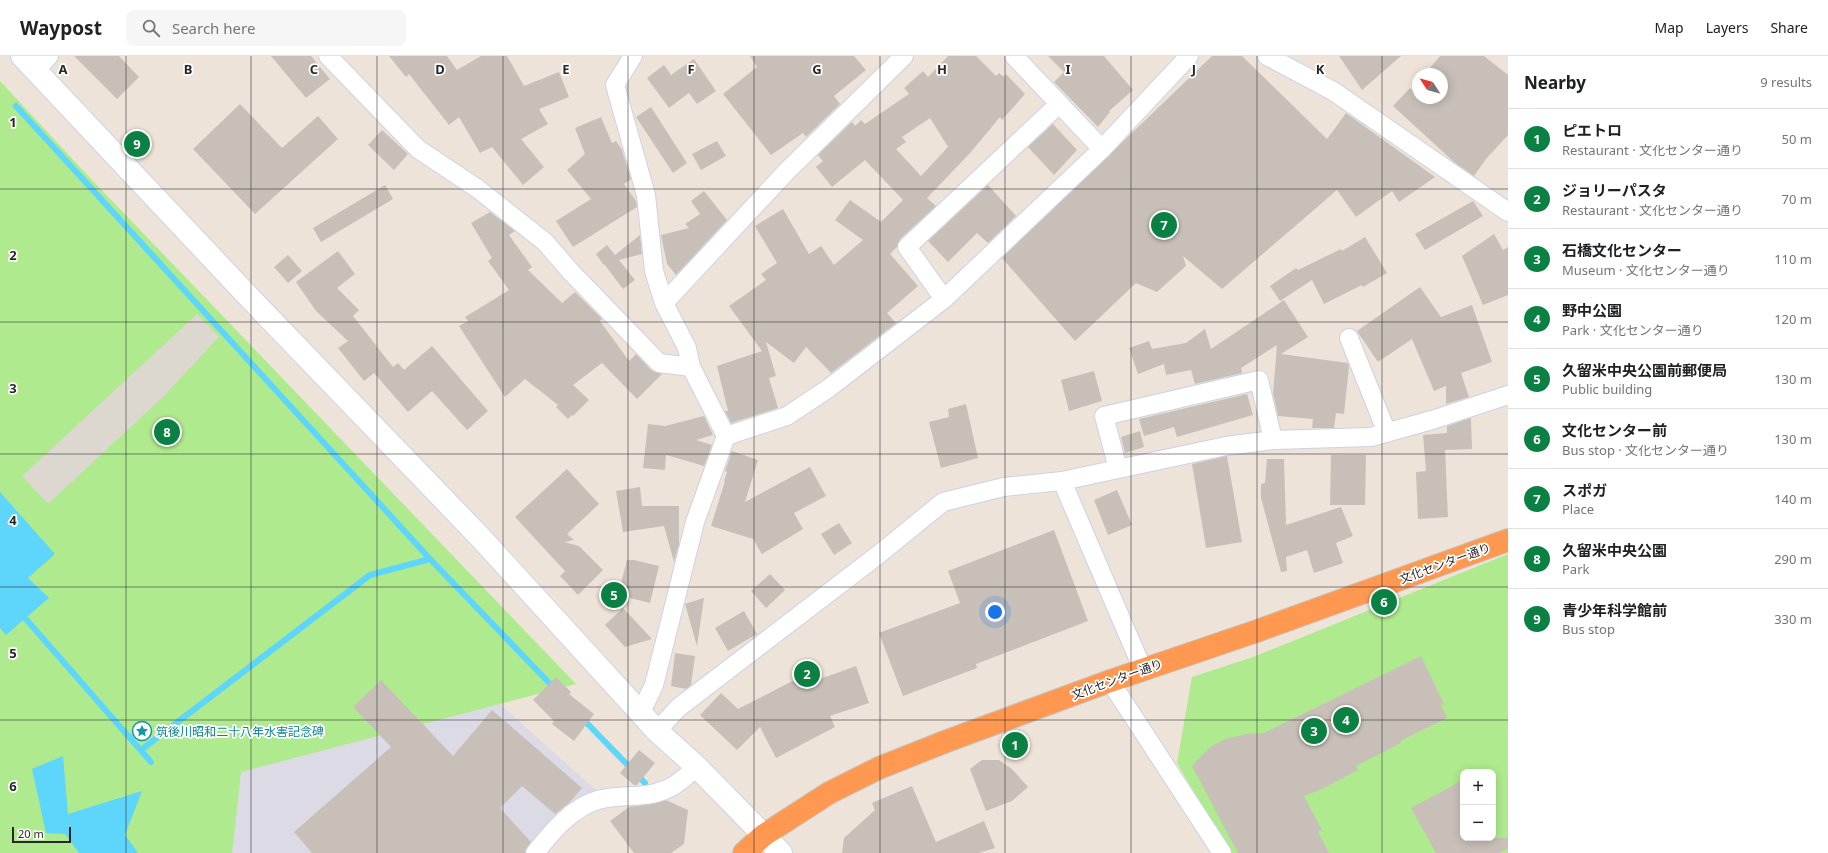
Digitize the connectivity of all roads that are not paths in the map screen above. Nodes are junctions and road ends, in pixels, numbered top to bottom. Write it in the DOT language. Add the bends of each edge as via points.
graph roads {
  1 [pos="633,56"];
  2 [pos="904,56"];
  3 [pos="1189,56"];
  4 [pos="1267,56"];
  5 [pos="1021,59"];
  6 [pos="338,60"];
  7 [pos="36,61"];
  8 [pos="1059,104"];
  9 [pos="1102,149"];
  10 [pos="1508,212"];
  11 [pos="944,299"];
  12 [pos="664,303"];
  13 [pos="1349,338"];
  14 [pos="691,367"];
  15 [pos="1508,395"];
  16 [pos="1387,433"];
  17 [pos="726,436"];
  18 [pos="1273,440"];
  19 [pos="1118,469"];
  20 [pos="1062,482"];
  21 [pos="1508,540"];
  22 [pos="1143,670"];
  23 [pos="1110,682"];
  24 [pos="641,712"];
  25 [pos="657,731"];
  26 [pos="697,767"];
  27 [pos="764,835"];
  28 [pos="535,853"];
  29 [pos="744,853"];
  30 [pos="781,853"];
  31 [pos="1222,853"];
  1 -- 12 [label="street" via="615,85 646,194 654,271"];
  2 -- 12 [label="street" via="786,172"];
  3 -- 9 [label="street"];
  4 -- 10 [label="street" via="1333,91"];
  5 -- 8 [label="street"];
  6 -- 14 [label="street" via="418,149 478,189 545,242 570,272 659,363"];
  7 -- 24 [label="street" via="246,295 480,537"];
  8 -- 9 [label="street"];
  8 -- 11 [label="street" via="908,247"];
  9 -- 11 [label="street"];
  11 -- 17 [label="street" via="829,388 787,416"];
  12 -- 14 [label="street" via="687,348"];
  13 -- 16 [label="street"];
  14 -- 17 [label="street"];
  15 -- 16 [label="street"];
  16 -- 18 [label="street" via="1371,437"];
  17 -- 24 [label="street" via="695,522 654,685"];
  18 -- 19 [label="street" via="1226,446"];
  18 -- 19 [label="street" via="1259,380 1104,416"];
  19 -- 20 [label="street"];
  20 -- 22 [label="street"];
  20 -- 25 [label="street" via="1004,487 943,502 678,708"];
  21 -- 22 [label="highway, 文化センター通り"];
  22 -- 23 [label="highway, 文化センター通り"];
  23 -- 27 [label="highway, 文化センター通り" via="879,768 829,792"];
  23 -- 31 [label="street"];
  24 -- 25 [label="street"];
  25 -- 26 [label="street"];
  26 -- 27 [label="street"];
  26 -- 28 [label="street" via="668,789 598,800 575,812 551,833"];
  27 -- 29 [label="highway, 文化センター通り"];
  27 -- 30 [label="street"];
}
